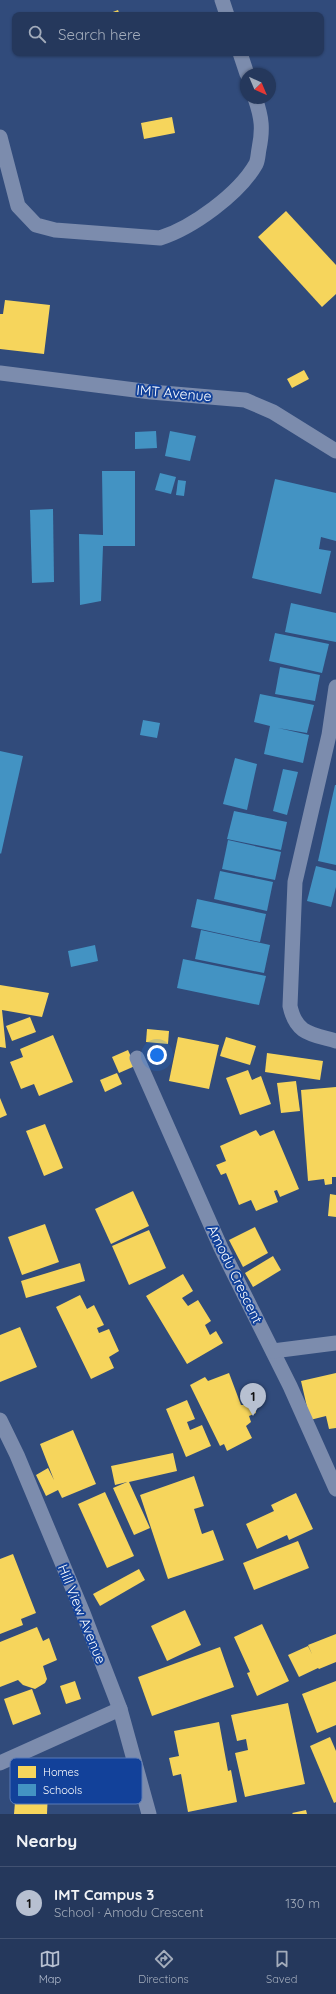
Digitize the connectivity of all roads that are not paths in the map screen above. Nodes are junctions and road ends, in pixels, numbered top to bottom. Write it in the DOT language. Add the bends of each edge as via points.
graph roads {
  1 [pos="222,0"];
  2 [pos="226,12"];
  3 [pos="241,56"];
  4 [pos="245,68"];
  5 [pos="257,104"];
  6 [pos="0,137"];
  7 [pos="0,373"];
  8 [pos="336,451"];
  9 [pos="336,687"];
  10 [pos="336,1041"];
  11 [pos="137,1058"];
  12 [pos="336,1343"];
  13 [pos="272,1351"];
  14 [pos="0,1420"];
  15 [pos="336,1489"];
  16 [pos="120,1709"];
  17 [pos="10,1758"];
  18 [pos="11,1758"];
  19 [pos="134,1758"];
  20 [pos="0,1763"];
  21 [pos="142,1789"];
  22 [pos="149,1814"];
  1 -- 2 [label="street"];
  3 -- 4 [label="street"];
  5 -- 6 [label="street" via="263,131 256,163 236,189 200,219 176,233 160,238 56,230 36,225 18,206"];
  7 -- 8 [label="street, IMT Avenue" via="151,392 245,400 279,415"];
  9 -- 10 [label="street" via="329,735 295,882 290,1006 293,1020 302,1030"];
  11 -- 13 [label="street, Amodu Crescent" via="221,1248"];
  12 -- 13 [label="street"];
  13 -- 15 [label="street, Amodu Crescent"];
  14 -- 16 [label="street, Hill View Avenue" via="83,1613"];
  16 -- 18 [label="street"];
  16 -- 19 [label="street, Hill View Avenue"];
  17 -- 20 [label="street"];
  21 -- 22 [label="street, Hill View Avenue"];
}
